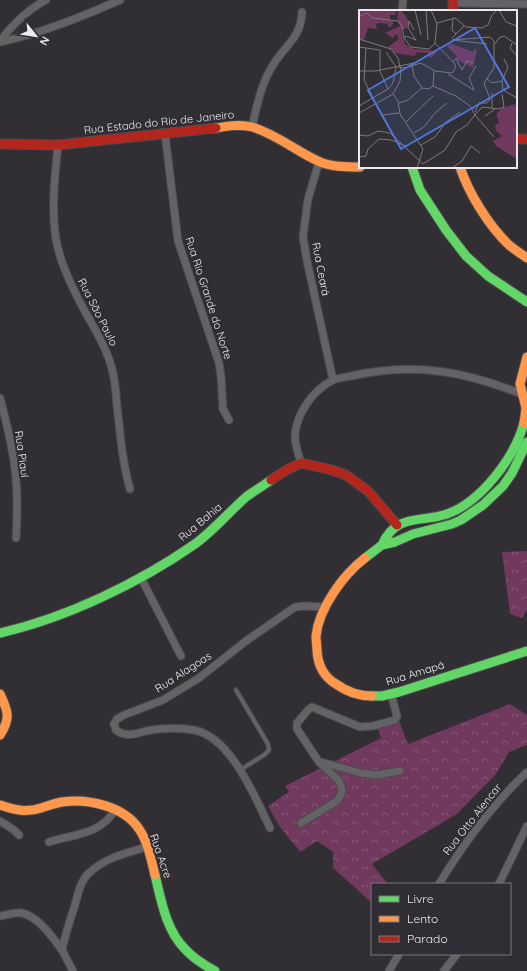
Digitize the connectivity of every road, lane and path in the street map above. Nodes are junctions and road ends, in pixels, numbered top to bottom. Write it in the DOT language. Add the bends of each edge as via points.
graph roads {
  1 [pos="46,0"];
  2 [pos="120,0"];
  3 [pos="403,0"];
  4 [pos="527,4"];
  5 [pos="453,5"];
  6 [pos="402,10"];
  7 [pos="302,12"];
  8 [pos="0,42"];
  9 [pos="252,127"];
  10 [pos="165,134"];
  11 [pos="0,144"];
  12 [pos="58,144"];
  13 [pos="319,162"];
  14 [pos="359,167"];
  15 [pos="412,168"];
  16 [pos="460,168"];
  17 [pos="527,258"];
  18 [pos="527,302"];
  19 [pos="527,358"];
  20 [pos="333,380"];
  21 [pos="525,396"];
  22 [pos="0,398"];
  23 [pos="229,420"];
  24 [pos="525,430"];
  25 [pos="527,442"];
  26 [pos="301,463"];
  27 [pos="489,484"];
  28 [pos="130,489"];
  29 [pos="497,493"];
  30 [pos="448,513"];
  31 [pos="410,522"];
  32 [pos="452,524"];
  33 [pos="397,525"];
  34 [pos="413,534"];
  35 [pos="16,538"];
  36 [pos="382,545"];
  37 [pos="141,578"];
  38 [pos="325,607"];
  39 [pos="0,633"];
  40 [pos="527,650"];
  41 [pos="181,656"];
  42 [pos="236,690"];
  43 [pos="0,694"];
  44 [pos="391,694"];
  45 [pos="0,735"];
  46 [pos="319,762"];
  47 [pos="240,770"];
  48 [pos="400,771"];
  49 [pos="527,772"];
  50 [pos="0,805"];
  51 [pos="115,810"];
  52 [pos="0,821"];
  53 [pos="301,823"];
  54 [pos="527,826"];
  55 [pos="270,828"];
  56 [pos="19,835"];
  57 [pos="49,842"];
  58 [pos="147,847"];
  59 [pos="440,883"];
  60 [pos="499,883"];
  61 [pos="0,916"];
  62 [pos="62,950"];
  63 [pos="398,955"];
  64 [pos="456,955"];
  65 [pos="73,971"];
  66 [pos="215,971"];
  67 [pos="389,971"];
  68 [pos="444,971"];
  1 -- 8 [label="street" via="13,25"];
  2 -- 8 [label="street" via="53,28"];
  3 -- 6 [label="street"];
  4 -- 5 [label="street"];
  7 -- 9 [label="street" via="298,32 263,84"];
  9 -- 10 [label="street, Rua Estado do Rio de Janeiro" via="241,125"];
  9 -- 13 [label="street, Rua Estado do Rio de Janeiro"];
  10 -- 12 [label="street, Rua Estado do Rio de Janeiro"];
  10 -- 23 [label="street, Rua Rio Grande do Norte" via="178,241 219,363 223,409"];
  11 -- 12 [label="street, Rua Estado do Rio de Janeiro"];
  12 -- 28 [label="street, Rua São Paulo" via="54,180 56,238 63,267 113,370 118,422"];
  13 -- 14 [label="street, Rua Estado do Rio de Janeiro"];
  13 -- 20 [label="street, Rua Ceará" via="308,199 303,237"];
  15 -- 18 [label="street" via="420,190 466,256 488,276"];
  16 -- 17 [label="street" via="475,199 492,224 508,245"];
  19 -- 21 [label="street" via="520,383"];
  20 -- 21 [label="street" via="396,369 444,372 479,379"];
  20 -- 26 [label="street" via="305,405 298,420 295,435"];
  21 -- 24 [label="street"];
  22 -- 35 [label="street, Rua Piauí" via="13,455 17,501"];
  24 -- 27 [label="street"];
  25 -- 29 [label="street, Rua Amapá" via="512,473"];
  26 -- 33 [label="street" via="346,475 368,491"];
  26 -- 37 [label="street, Rua Bahia" via="248,496 196,543"];
  27 -- 29 [label="street"];
  27 -- 30 [label="street"];
  29 -- 32 [label="street, Rua Amapá" via="483,506"];
  30 -- 31 [label="street"];
  30 -- 32 [label="street"];
  31 -- 33 [label="street"];
  31 -- 34 [label="street"];
  32 -- 34 [label="street, Rua Amapá"];
  33 -- 36 [label="street, Rua Amapá"];
  34 -- 36 [label="street, Rua Amapá"];
  36 -- 38 [label="street, Rua Amapá" via="356,565"];
  37 -- 39 [label="street, Rua Bahia" via="71,611"];
  37 -- 41 [label="street"];
  38 -- 44 [label="street, Rua Amapá" via="316,637 318,661 328,679 344,690 362,696"];
  38 -- 47 [label="street, Rua Alagoas" via="295,607 199,678 163,700 124,715 114,724 116,730 126,735 152,730 195,730 214,739 232,756"];
  40 -- 44 [label="street, Rua Amapá"];
  42 -- 47 [label="lane" via="268,744 269,750"];
  43 -- 45 [label="street" via="9,718"];
  44 -- 46 [label="street" via="397,716 395,720 373,726 356,726 316,708 309,709 298,723 297,729"];
  46 -- 48 [label="street" via="360,774 376,775"];
  46 -- 53 [label="street" via="339,781 341,795 337,801"];
  47 -- 55 [label="street, Rua Alagoas"];
  49 -- 59 [label="street, Rua Otto Alencar" via="480,824 459,851"];
  50 -- 51 [label="street, Rua Acre" via="26,811 56,803 81,801 100,803"];
  51 -- 57 [label="street" via="107,822 98,828"];
  51 -- 58 [label="street, Rua Acre" via="137,826"];
  52 -- 56 [label="street"];
  54 -- 60 [label="street"];
  58 -- 62 [label="street" via="117,855 88,874 80,886"];
  58 -- 66 [label="street, Rua Acre" via="172,931 181,946"];
  61 -- 62 [label="street" via="21,913 31,916"];
  62 -- 65 [label="street"];
  63 -- 67 [label="street"];
  64 -- 68 [label="street"];
}
